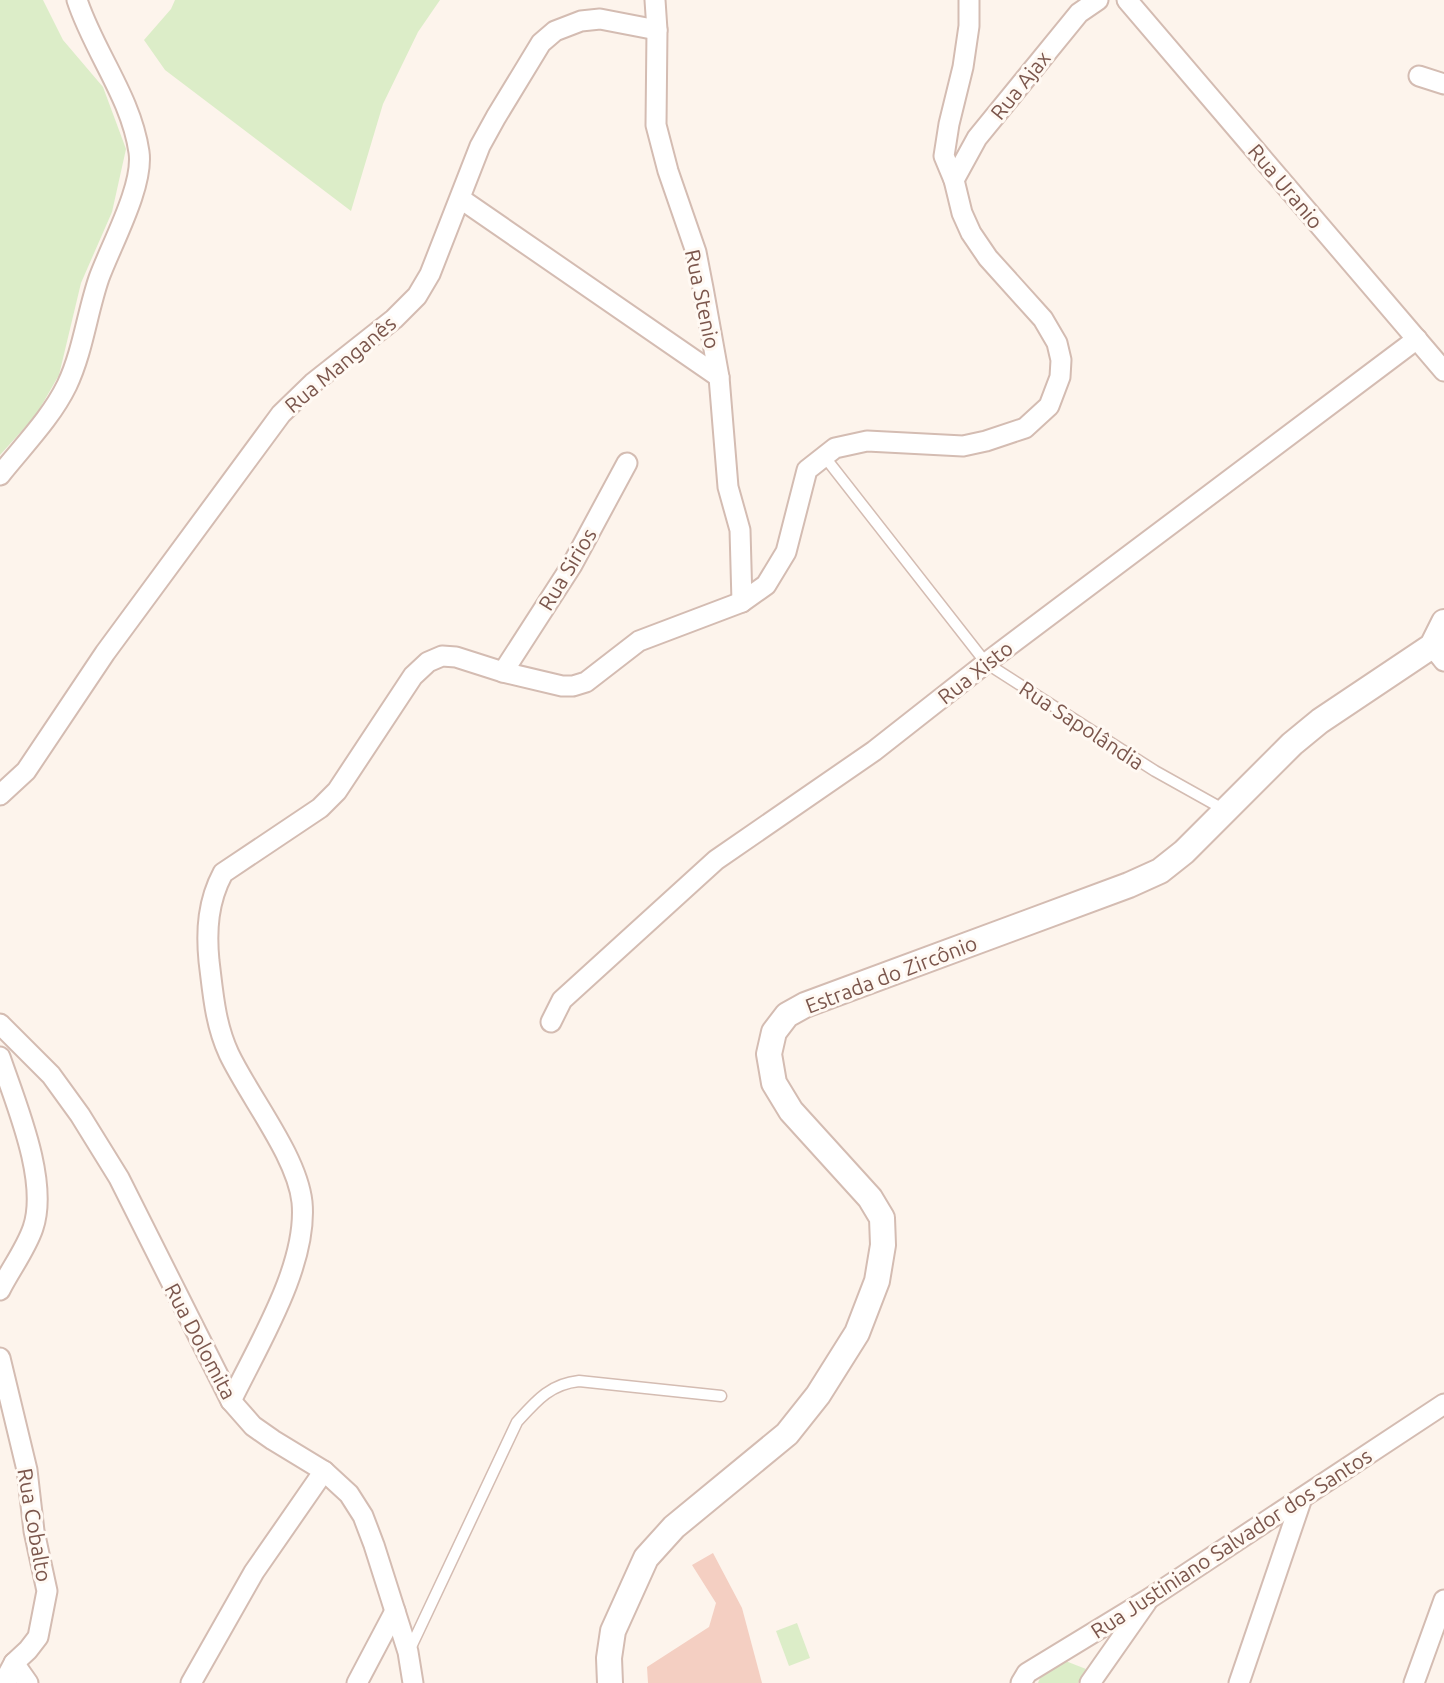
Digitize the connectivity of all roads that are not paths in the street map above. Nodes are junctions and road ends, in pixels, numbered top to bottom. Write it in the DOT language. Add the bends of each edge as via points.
graph roads {
  1 [pos="77,0"];
  2 [pos="655,0"];
  3 [pos="969,0"];
  4 [pos="1098,0"];
  5 [pos="1127,0"];
  6 [pos="657,30"];
  7 [pos="1419,76"];
  8 [pos="1444,84"];
  9 [pos="954,180"];
  10 [pos="461,199"];
  11 [pos="1417,339"];
  12 [pos="1444,371"];
  13 [pos="719,377"];
  14 [pos="823,456"];
  15 [pos="627,463"];
  16 [pos="0,475"];
  17 [pos="742,602"];
  18 [pos="1444,622"];
  19 [pos="1438,654"];
  20 [pos="986,663"];
  21 [pos="503,672"];
  22 [pos="0,795"];
  23 [pos="1226,811"];
  24 [pos="551,1022"];
  25 [pos="0,1024"];
  26 [pos="0,1057"];
  27 [pos="0,1290"];
  28 [pos="0,1358"];
  29 [pos="721,1396"];
  30 [pos="231,1401"];
  31 [pos="1444,1404"];
  32 [pos="324,1471"];
  33 [pos="1302,1498"];
  34 [pos="1150,1598"];
  35 [pos="1444,1600"];
  36 [pos="395,1611"];
  37 [pos="408,1653"];
  38 [pos="15,1663"];
  39 [pos="7,1683"];
  40 [pos="28,1683"];
  41 [pos="191,1683"];
  42 [pos="357,1683"];
  43 [pos="413,1683"];
  44 [pos="610,1683"];
  45 [pos="1021,1683"];
  46 [pos="1090,1683"];
  47 [pos="1239,1683"];
  48 [pos="1414,1683"];
  1 -- 16 [label="street" via="86,28 126,105 140,168 67,385"];
  2 -- 6 [label="street, Rua Stenio"];
  3 -- 9 [label="street" via="963,67 944,156"];
  4 -- 9 [label="street, Rua Ajax" via="1079,13 976,138"];
  5 -- 11 [label="street, Rua Uranio"];
  6 -- 10 [label="street, Rua Manganês" via="600,19 581,21 555,31 541,43 481,146"];
  6 -- 13 [label="street, Rua Stenio" via="656,125 696,253"];
  7 -- 8 [label="street"];
  9 -- 14 [label="street" via="971,233 1043,319 1057,343 1060,377 1049,406 1026,428 986,441 962,446 867,441 835,448"];
  10 -- 13 [label="street"];
  10 -- 22 [label="street, Rua Manganês" via="417,296 281,414 105,653 26,771"];
  11 -- 12 [label="street, Rua Uranio"];
  11 -- 20 [label="street, Rua Xisto"];
  13 -- 17 [label="street, Rua Stenio" via="727,486 740,530"];
  14 -- 17 [label="street" via="807,470 778,568 766,585"];
  14 -- 20 [label="lane, Rua Sapolândia"];
  15 -- 21 [label="street, Rua Sirios" via="572,565"];
  17 -- 21 [label="street" via="639,641 586,682 562,687"];
  18 -- 19 [label="street, Estrada do Zircônio"];
  19 -- 23 [label="street, Estrada do Zircônio" via="1320,721"];
  20 -- 23 [label="lane, Rua Sapolândia" via="1154,771"];
  20 -- 24 [label="street, Rua Xisto" via="874,751 696,875 562,1000"];
  21 -- 30 [label="street" via="456,657 428,662 413,676 337,791 320,808 223,873 214,890 208,934 215,1018 229,1054 299,1183 302,1204 302,1234 288,1282"];
  23 -- 44 [label="street, Estrada do Zircônio" via="1160,871 805,1005 787,1015 774,1032 769,1054 774,1083 790,1111 870,1198 882,1218 877,1281 857,1333 787,1434 674,1527 646,1558 613,1631"];
  25 -- 30 [label="street, Rua Dolomita" via="51,1075 119,1178"];
  26 -- 27 [label="street" via="36,1172 38,1199 33,1228"];
  28 -- 38 [label="street, Rua Cobalto" via="27,1470 47,1591 38,1637"];
  29 -- 37 [label="lane" via="579,1381 543,1393 517,1423"];
  30 -- 32 [label="street, Rua Dolomita" via="253,1426"];
  31 -- 33 [label="street, Rua Justiniano Salvador dos Santos"];
  32 -- 36 [label="street, Rua Dolomita" via="349,1494 363,1516"];
  32 -- 41 [label="street" via="254,1572"];
  33 -- 34 [label="street, Rua Justiniano Salvador dos Santos"];
  33 -- 47 [label="street"];
  34 -- 45 [label="street, Rua Justiniano Salvador dos Santos" via="1027,1673"];
  34 -- 46 [label="street"];
  35 -- 48 [label="street"];
  36 -- 37 [label="street, Rua Dolomita"];
  36 -- 42 [label="street"];
  37 -- 43 [label="street, Rua Dolomita"];
  38 -- 39 [label="street, Rua Cobalto"];
  38 -- 40 [label="street"];
}
